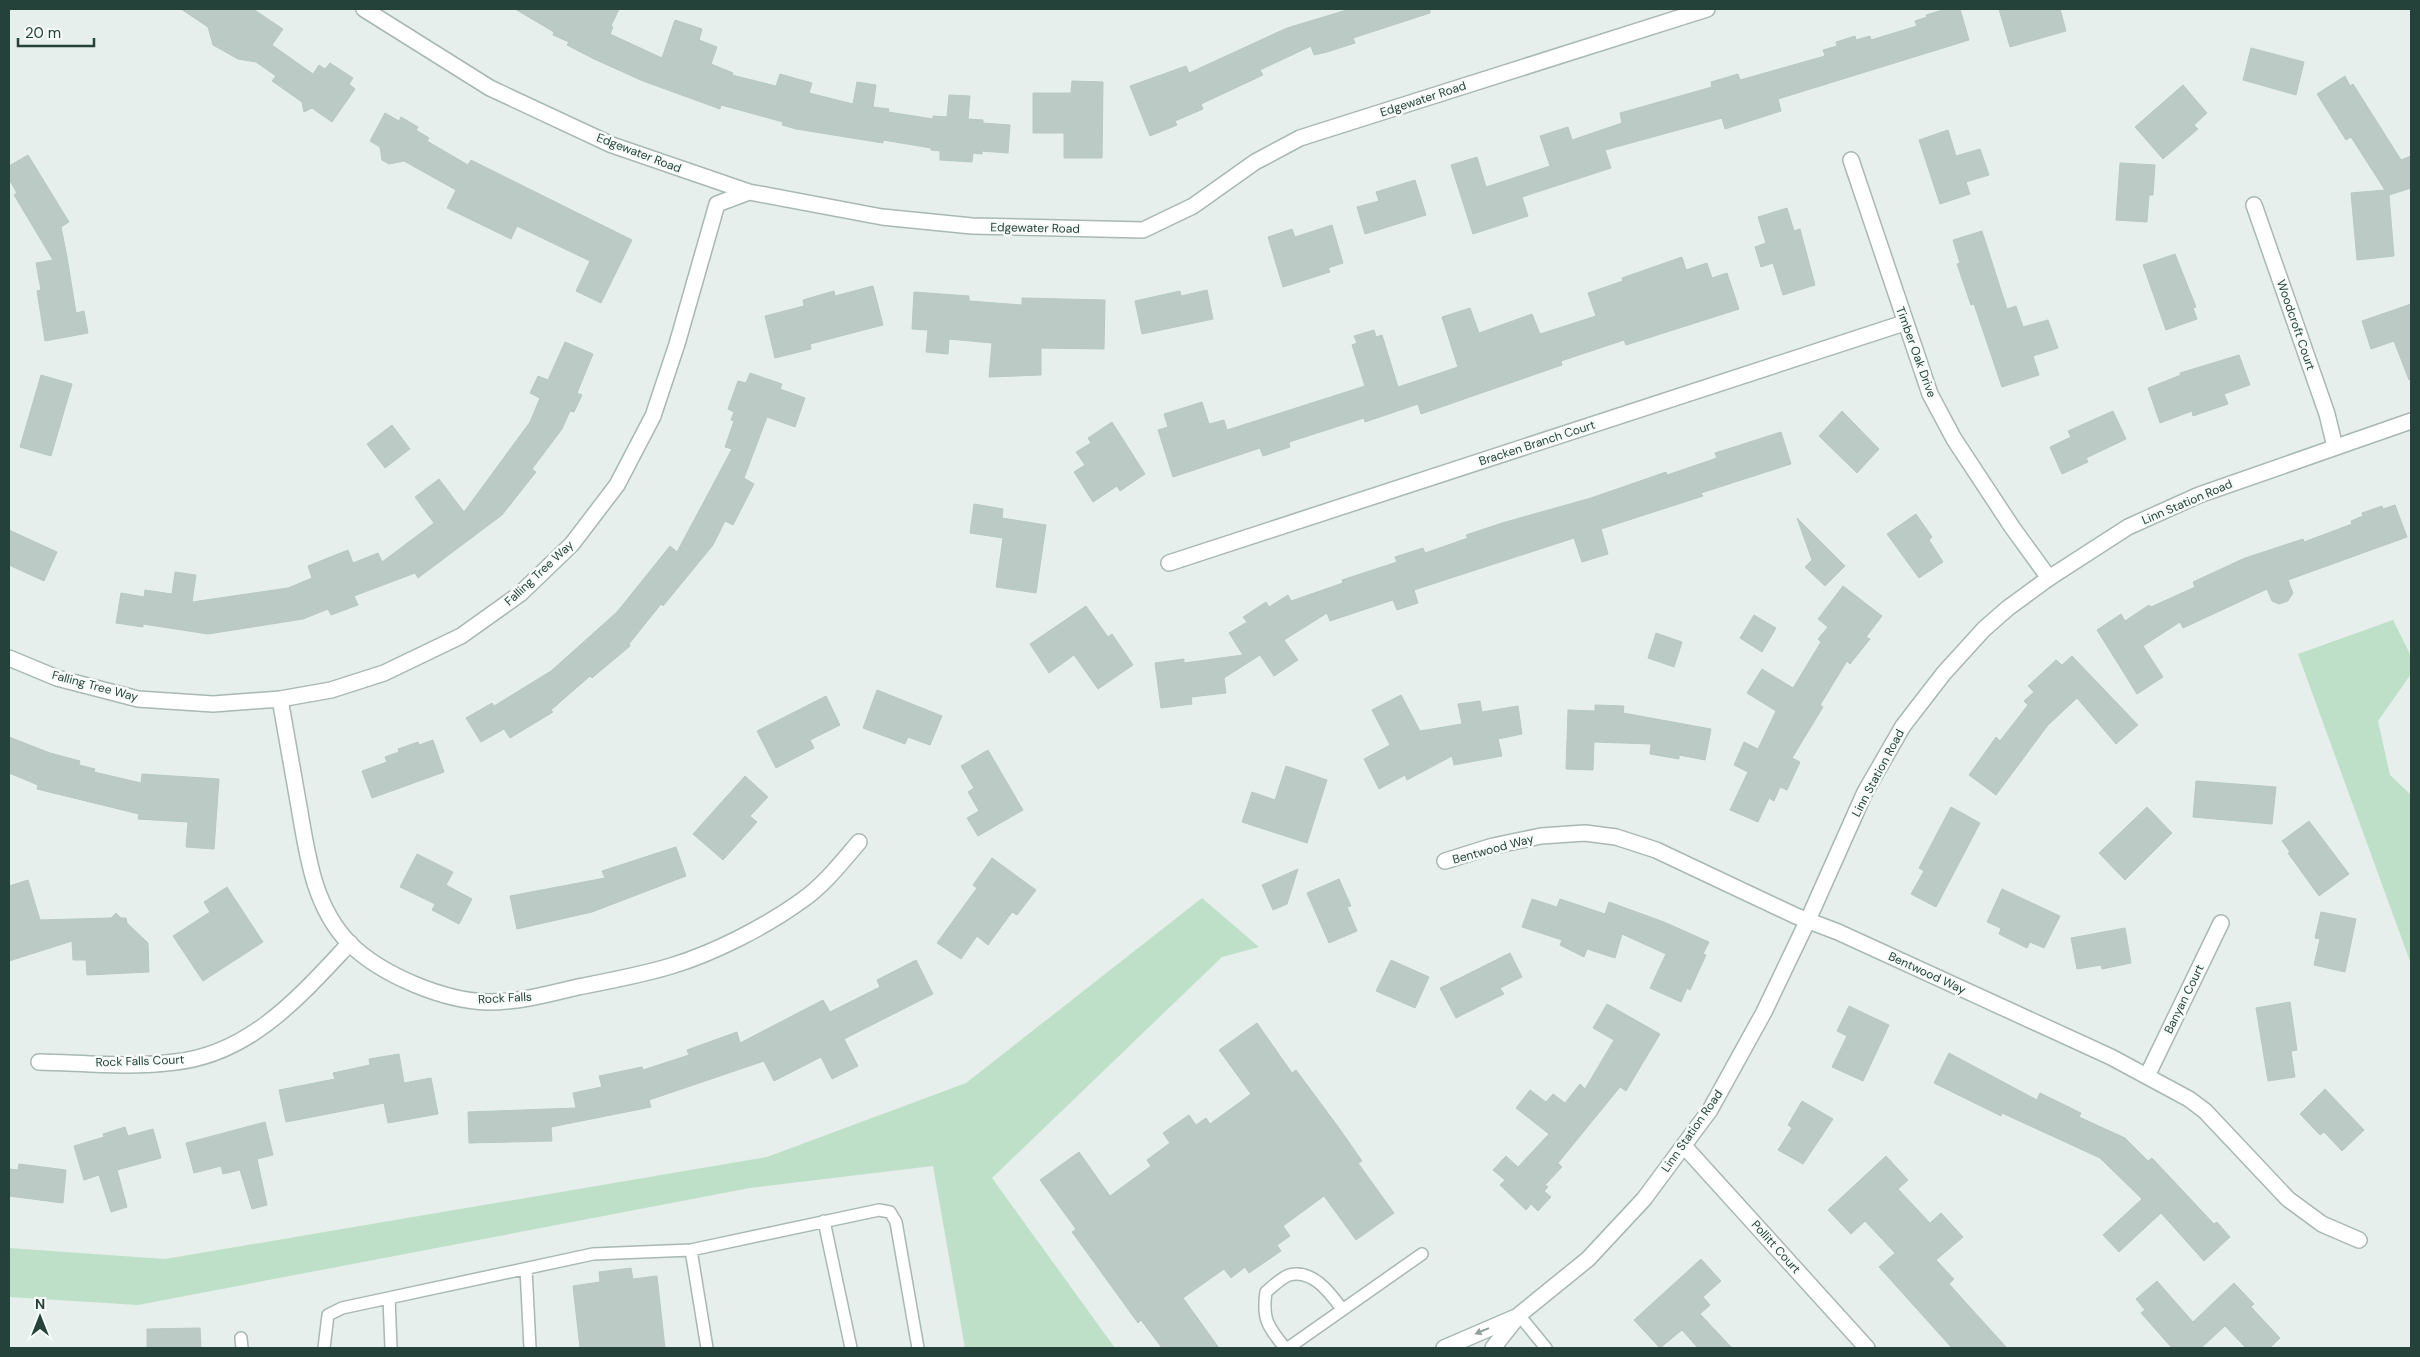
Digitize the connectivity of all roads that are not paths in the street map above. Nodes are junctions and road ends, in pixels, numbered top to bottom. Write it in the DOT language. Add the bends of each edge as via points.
graph roads {
  1 [pos="364,9"];
  2 [pos="1707,9"];
  3 [pos="1851,160"];
  4 [pos="749,192"];
  5 [pos="2254,205"];
  6 [pos="1904,323"];
  7 [pos="2411,421"];
  8 [pos="2335,447"];
  9 [pos="1169,563"];
  10 [pos="2049,578"];
  11 [pos="9,658"];
  12 [pos="280,699"];
  13 [pos="859,842"];
  14 [pos="1445,861"];
  15 [pos="1808,920"];
  16 [pos="2221,923"];
  17 [pos="350,943"];
  18 [pos="39,1062"];
  19 [pos="2147,1076"];
  20 [pos="1684,1146"];
  21 [pos="824,1221"];
  22 [pos="2359,1240"];
  23 [pos="691,1250"];
  24 [pos="1422,1254"];
  25 [pos="526,1269"];
  26 [pos="389,1298"];
  27 [pos="1342,1309"];
  28 [pos="1520,1315"];
  29 [pos="324,1348"];
  30 [pos="391,1348"];
  31 [pos="530,1348"];
  32 [pos="707,1348"];
  33 [pos="850,1348"];
  34 [pos="918,1348"];
  35 [pos="1286,1348"];
  36 [pos="1444,1348"];
  37 [pos="1492,1348"];
  38 [pos="1546,1348"];
  39 [pos="1867,1348"];
  1 -- 4 [label="street, Edgewater Road" via="434,55 499,92 612,145"];
  2 -- 4 [label="street, Edgewater Road" via="1300,138 1255,162 1193,206 1143,230 972,226 882,217"];
  3 -- 6 [label="street, Timber Oak Drive"];
  4 -- 12 [label="street, Falling Tree Way" via="717,204 653,416 617,485 572,544 520,594 461,636 384,673 331,690"];
  5 -- 8 [label="street, Woodcroft Court" via="2327,414"];
  6 -- 9 [label="street, Bracken Branch Court"];
  6 -- 10 [label="street, Timber Oak Drive" via="1930,394 1954,439"];
  7 -- 8 [label="street, Linn Station Road"];
  8 -- 10 [label="street, Linn Station Road" via="2199,495 2128,527"];
  10 -- 15 [label="street, Linn Station Road" via="1984,629 1944,673 1903,726 1865,792"];
  11 -- 12 [label="street, Falling Tree Way" via="57,678 138,698 213,704"];
  12 -- 17 [label="street, Rock Falls" via="311,875 333,921"];
  13 -- 17 [label="street, Rock Falls" via="827,879 803,900 732,941 673,965 526,999 488,1002 443,994 380,966"];
  14 -- 15 [label="street, Bentwood Way" via="1540,836 1584,833 1616,837 1656,850"];
  15 -- 19 [label="street, Bentwood Way"];
  15 -- 20 [label="street, Linn Station Road" via="1733,1071"];
  16 -- 19 [label="street, Banyan Court"];
  17 -- 18 [label="street, Rock Falls Court" via="282,1013 254,1033 200,1058 175,1062"];
  19 -- 22 [label="street, Bentwood Way" via="2205,1111 2288,1199 2322,1224"];
  20 -- 28 [label="street, Linn Station Road" via="1644,1199 1588,1259"];
  20 -- 39 [label="street, Pollitt Court"];
  21 -- 23 [label="lane"];
  21 -- 33 [label="lane"];
  21 -- 34 [label="lane" via="879,1210 890,1212 896,1222"];
  23 -- 25 [label="lane" via="593,1254"];
  23 -- 32 [label="lane"];
  24 -- 27 [label="lane"];
  25 -- 26 [label="lane"];
  25 -- 31 [label="lane"];
  26 -- 29 [label="lane" via="342,1308 328,1315"];
  26 -- 30 [label="lane"];
  27 -- 35 [label="lane"];
  27 -- 35 [label="lane" via="1324,1284 1302,1276 1288,1276 1266,1292 1263,1310 1268,1326"];
  28 -- 36 [label="street, Linn Station Road, one-way"];
  28 -- 37 [label="street, Linn Station Road"];
  28 -- 38 [label="lane"];
}
